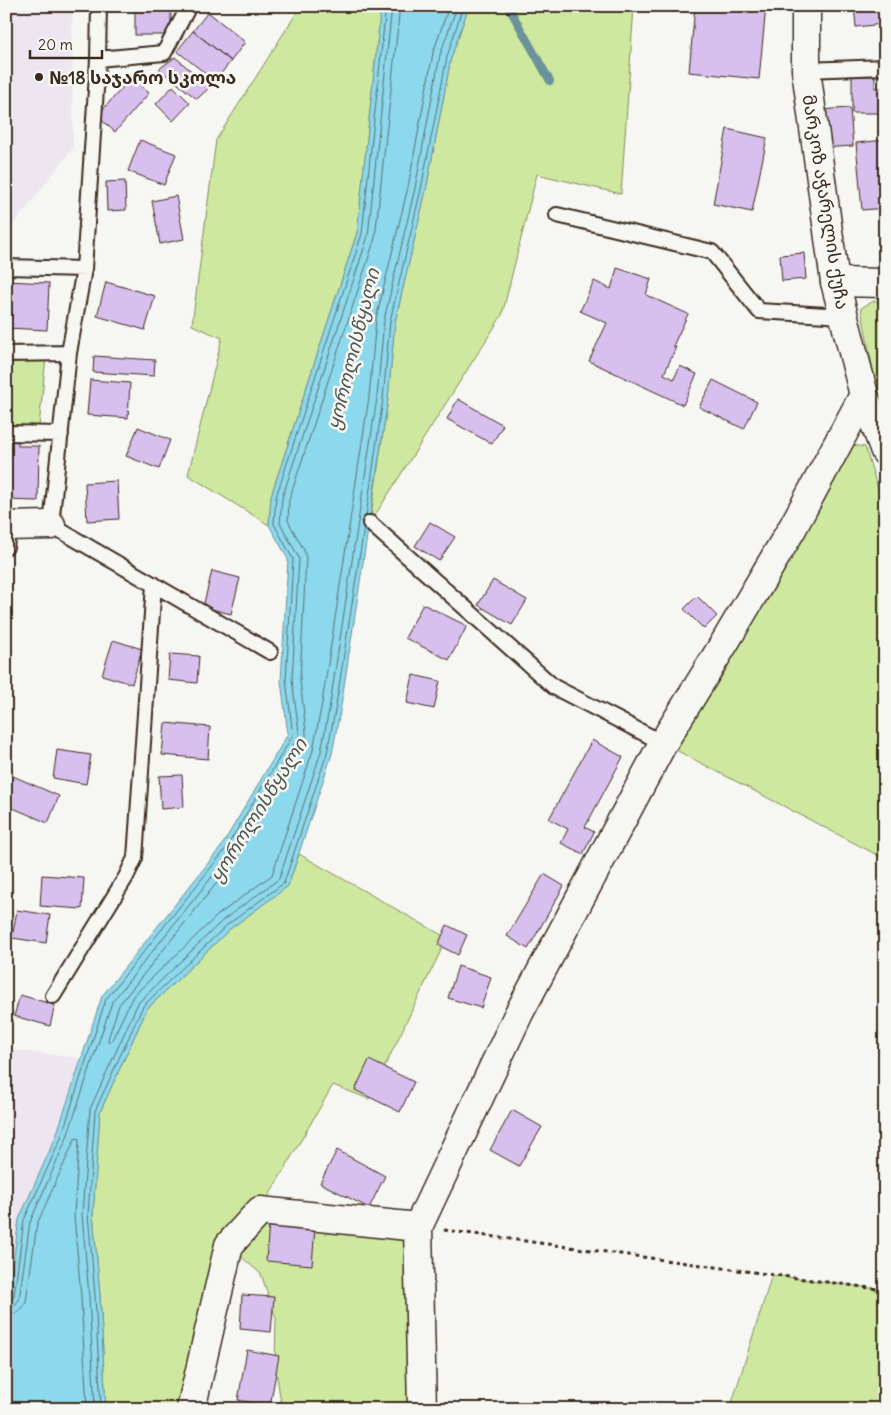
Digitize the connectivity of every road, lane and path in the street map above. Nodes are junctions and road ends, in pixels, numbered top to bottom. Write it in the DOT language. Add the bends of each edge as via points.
graph roads {
  1 [pos="99,6"];
  2 [pos="189,6"];
  3 [pos="806,6"];
  4 [pos="98,59"];
  5 [pos="885,67"];
  6 [pos="806,70"];
  7 [pos="557,215"];
  8 [pos="6,267"];
  9 [pos="84,269"];
  10 [pos="835,282"];
  11 [pos="885,283"];
  12 [pos="844,316"];
  13 [pos="69,353"];
  14 [pos="6,354"];
  15 [pos="864,395"];
  16 [pos="6,433"];
  17 [pos="61,434"];
  18 [pos="885,451"];
  19 [pos="370,523"];
  20 [pos="51,525"];
  21 [pos="7,533"];
  22 [pos="154,584"];
  23 [pos="270,652"];
  24 [pos="663,743"];
  25 [pos="53,996"];
  26 [pos="418,1227"];
  27 [pos="885,1290"];
  28 [pos="191,1409"];
  29 [pos="422,1409"];
  1 -- 4 [label="lane"];
  2 -- 4 [label="lane" via="164,53"];
  3 -- 6 [label="street, მარკოზ აჭარელის ქუჩა"];
  4 -- 9 [label="lane"];
  5 -- 6 [label="lane"];
  6 -- 10 [label="street, მარკოზ აჭარელის ქუჩა"];
  7 -- 12 [label="lane" via="712,252 759,310"];
  8 -- 9 [label="lane"];
  9 -- 13 [label="lane"];
  10 -- 11 [label="street"];
  10 -- 12 [label="street, მარკოზ აჭარელის ქუჩა"];
  12 -- 15 [label="street, მარკოზ აჭარელის ქუჩა"];
  13 -- 14 [label="lane"];
  13 -- 17 [label="lane"];
  15 -- 18 [label="street, მარკოზ აჭარელის ქუჩა"];
  15 -- 24 [label="street" via="793,527"];
  16 -- 17 [label="lane"];
  17 -- 20 [label="lane"];
  19 -- 24 [label="lane" via="554,687"];
  20 -- 21 [label="street"];
  20 -- 22 [label="lane"];
  22 -- 23 [label="lane"];
  22 -- 25 [label="lane" via="135,858"];
  24 -- 26 [label="street" via="519,1014"];
  26 -- 27 [label="path"];
  26 -- 28 [label="street" via="260,1212 229,1245"];
  26 -- 29 [label="street"];
}
